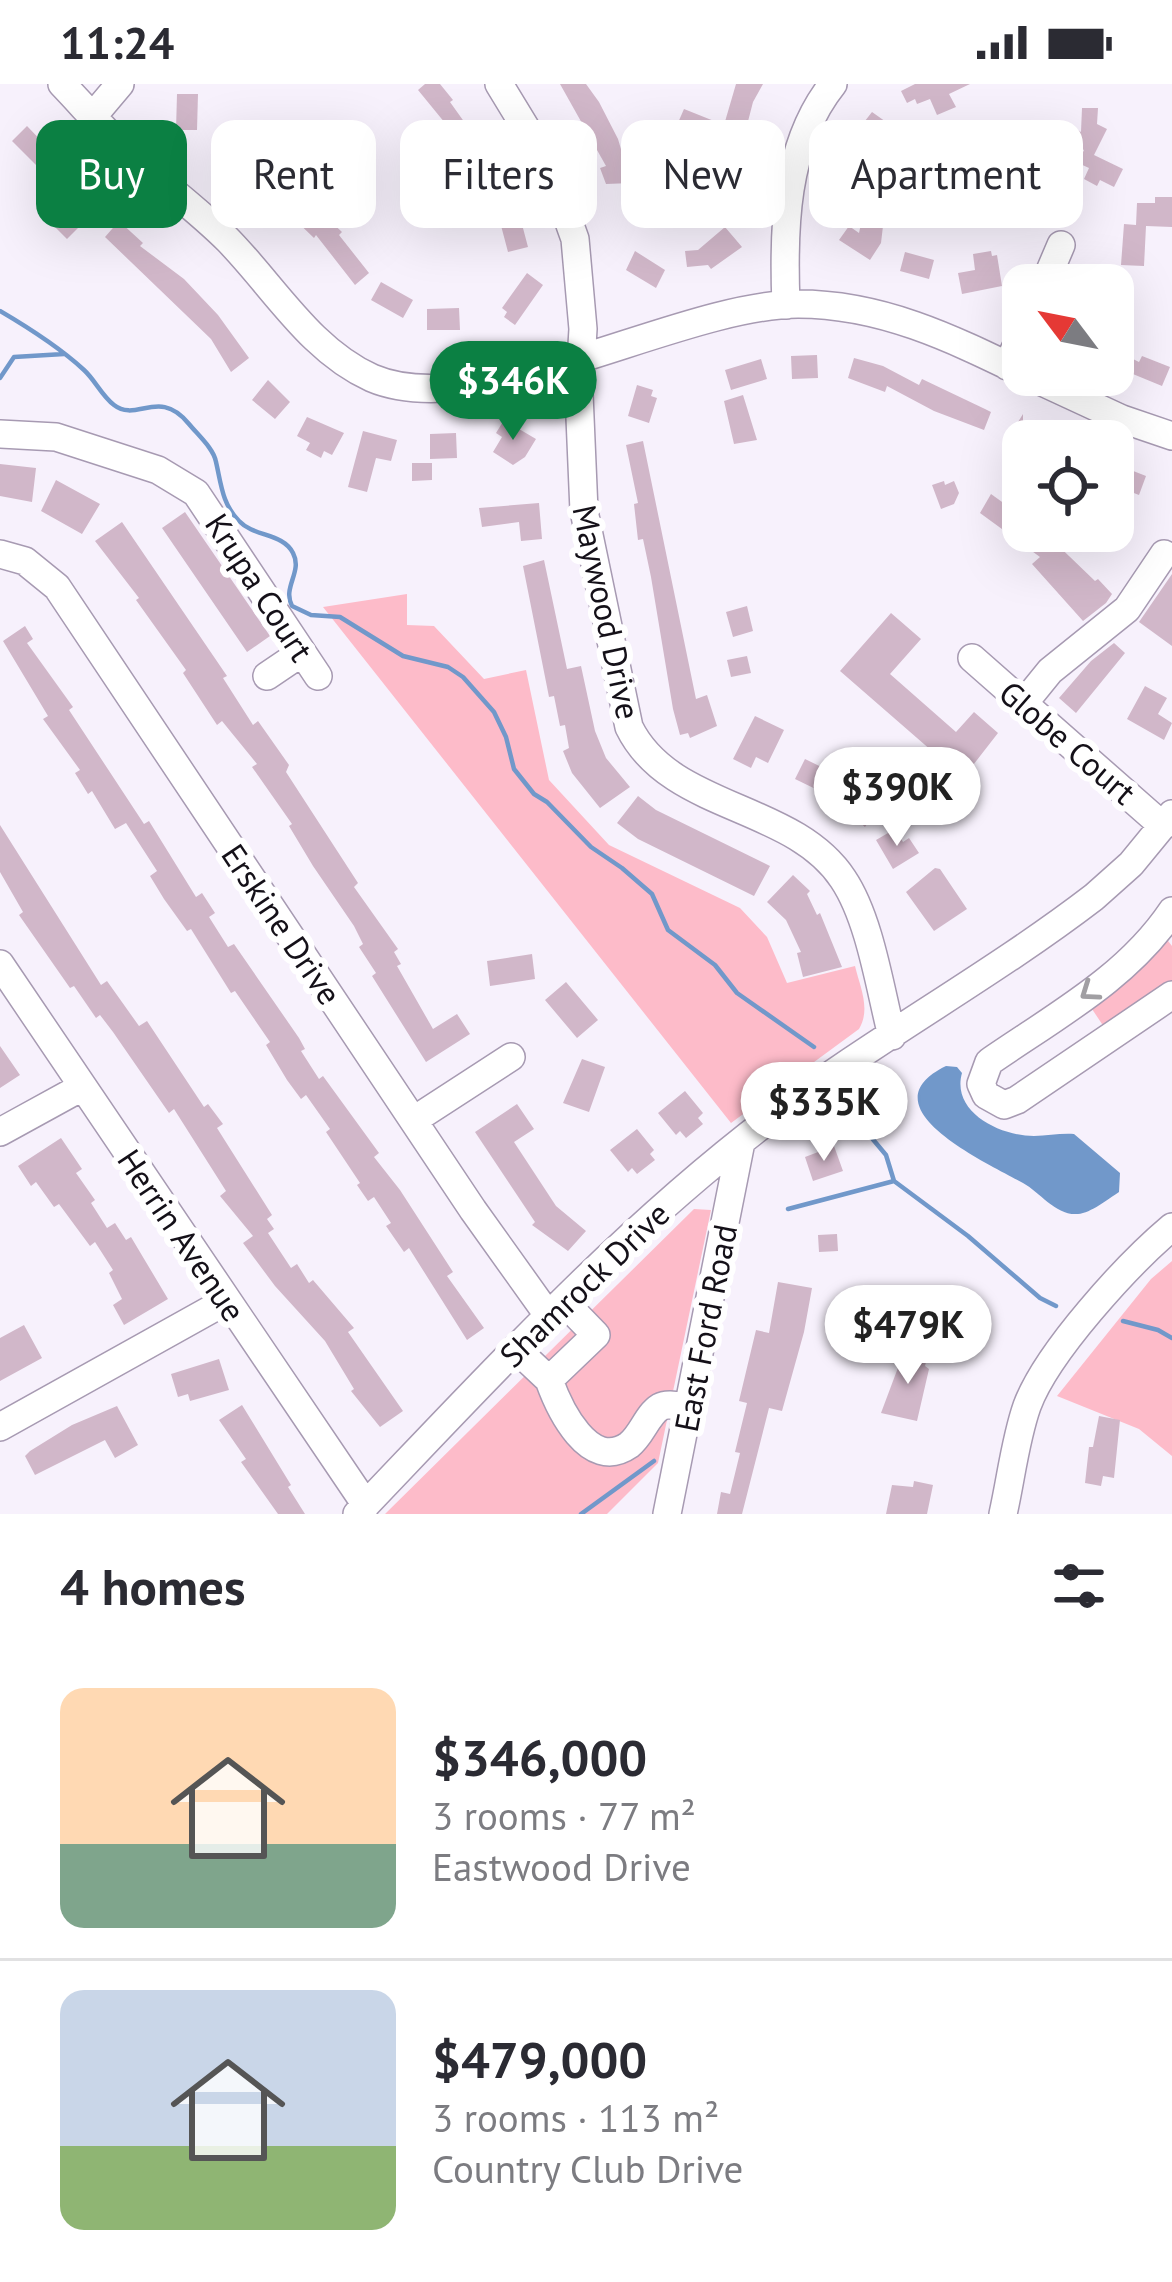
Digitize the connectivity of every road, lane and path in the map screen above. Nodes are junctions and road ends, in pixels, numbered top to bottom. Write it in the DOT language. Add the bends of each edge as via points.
graph roads {
  1 [pos="62,84"];
  2 [pos="120,84"];
  3 [pos="499,84"];
  4 [pos="833,84"];
  5 [pos="93,116"];
  6 [pos="1061,245"];
  7 [pos="1053,264"];
  8 [pos="786,305"];
  9 [pos="581,356"];
  10 [pos="1002,364"];
  11 [pos="1073,396"];
  12 [pos="0,434"];
  13 [pos="1172,436"];
  14 [pos="0,554"];
  15 [pos="1163,554"];
  16 [pos="972,658"];
  17 [pos="266,676"];
  18 [pos="1024,703"];
  19 [pos="1168,820"];
  20 [pos="1172,911"];
  21 [pos="0,964"];
  22 [pos="1172,994"];
  23 [pos="892,1036"];
  24 [pos="511,1057"];
  25 [pos="82,1087"];
  26 [pos="414,1120"];
  27 [pos="0,1132"];
  28 [pos="741,1142"];
  29 [pos="1172,1227"];
  30 [pos="226,1301"];
  31 [pos="556,1308"];
  32 [pos="516,1349"];
  33 [pos="549,1380"];
  34 [pos="688,1407"];
  35 [pos="0,1427"];
  36 [pos="361,1509"];
  37 [pos="667,1514"];
  38 [pos="1003,1514"];
  1 -- 5 [label="street"];
  2 -- 5 [label="street"];
  3 -- 9 [label="street, Maywood Drive" via="549,166 571,222"];
  4 -- 8 [label="street" via="808,122 791,185"];
  5 -- 9 [label="street" via="229,242 315,339 364,374 436,389"];
  6 -- 7 [label="street"];
  8 -- 9 [label="street"];
  8 -- 10 [label="street" via="890,316"];
  9 -- 23 [label="street, Maywood Drive" via="584,511 629,727 663,769 798,837 834,868 857,908"];
  11 -- 13 [label="street"];
  12 -- 17 [label="street, Krupa Court" via="56,437 158,470 196,493 309,664"];
  14 -- 26 [label="street, Erskine Drive" via="25,560 57,587"];
  15 -- 18 [label="street" via="1127,609 1050,671"];
  16 -- 18 [label="street, Globe Court"];
  18 -- 19 [label="street, Globe Court"];
  19 -- 23 [label="street, Shamrock Drive" via="1084,904"];
  20 -- 22 [label="street, one-way" via="1114,976 988,1062 986,1095 1004,1105 1017,1100"];
  21 -- 25 [label="street, Herrin Avenue"];
  23 -- 28 [label="street, Shamrock Drive"];
  24 -- 26 [label="street"];
  25 -- 27 [label="street"];
  25 -- 30 [label="street, Herrin Avenue"];
  26 -- 31 [label="street, Erskine Drive"];
  28 -- 31 [label="street, Shamrock Drive"];
  28 -- 34 [label="street, East Ford Road"];
  29 -- 38 [label="street" via="1115,1281 1038,1384"];
  30 -- 35 [label="street"];
  30 -- 36 [label="street, Herrin Avenue"];
  31 -- 32 [label="street, Shamrock Drive"];
  31 -- 33 [label="street, Erskine Drive" via="596,1335"];
  32 -- 33 [label="street"];
  32 -- 36 [label="street, Shamrock Drive"];
  33 -- 34 [label="street" via="566,1420 604,1450 632,1442 664,1404"];
  34 -- 37 [label="street, East Ford Road"];
}
